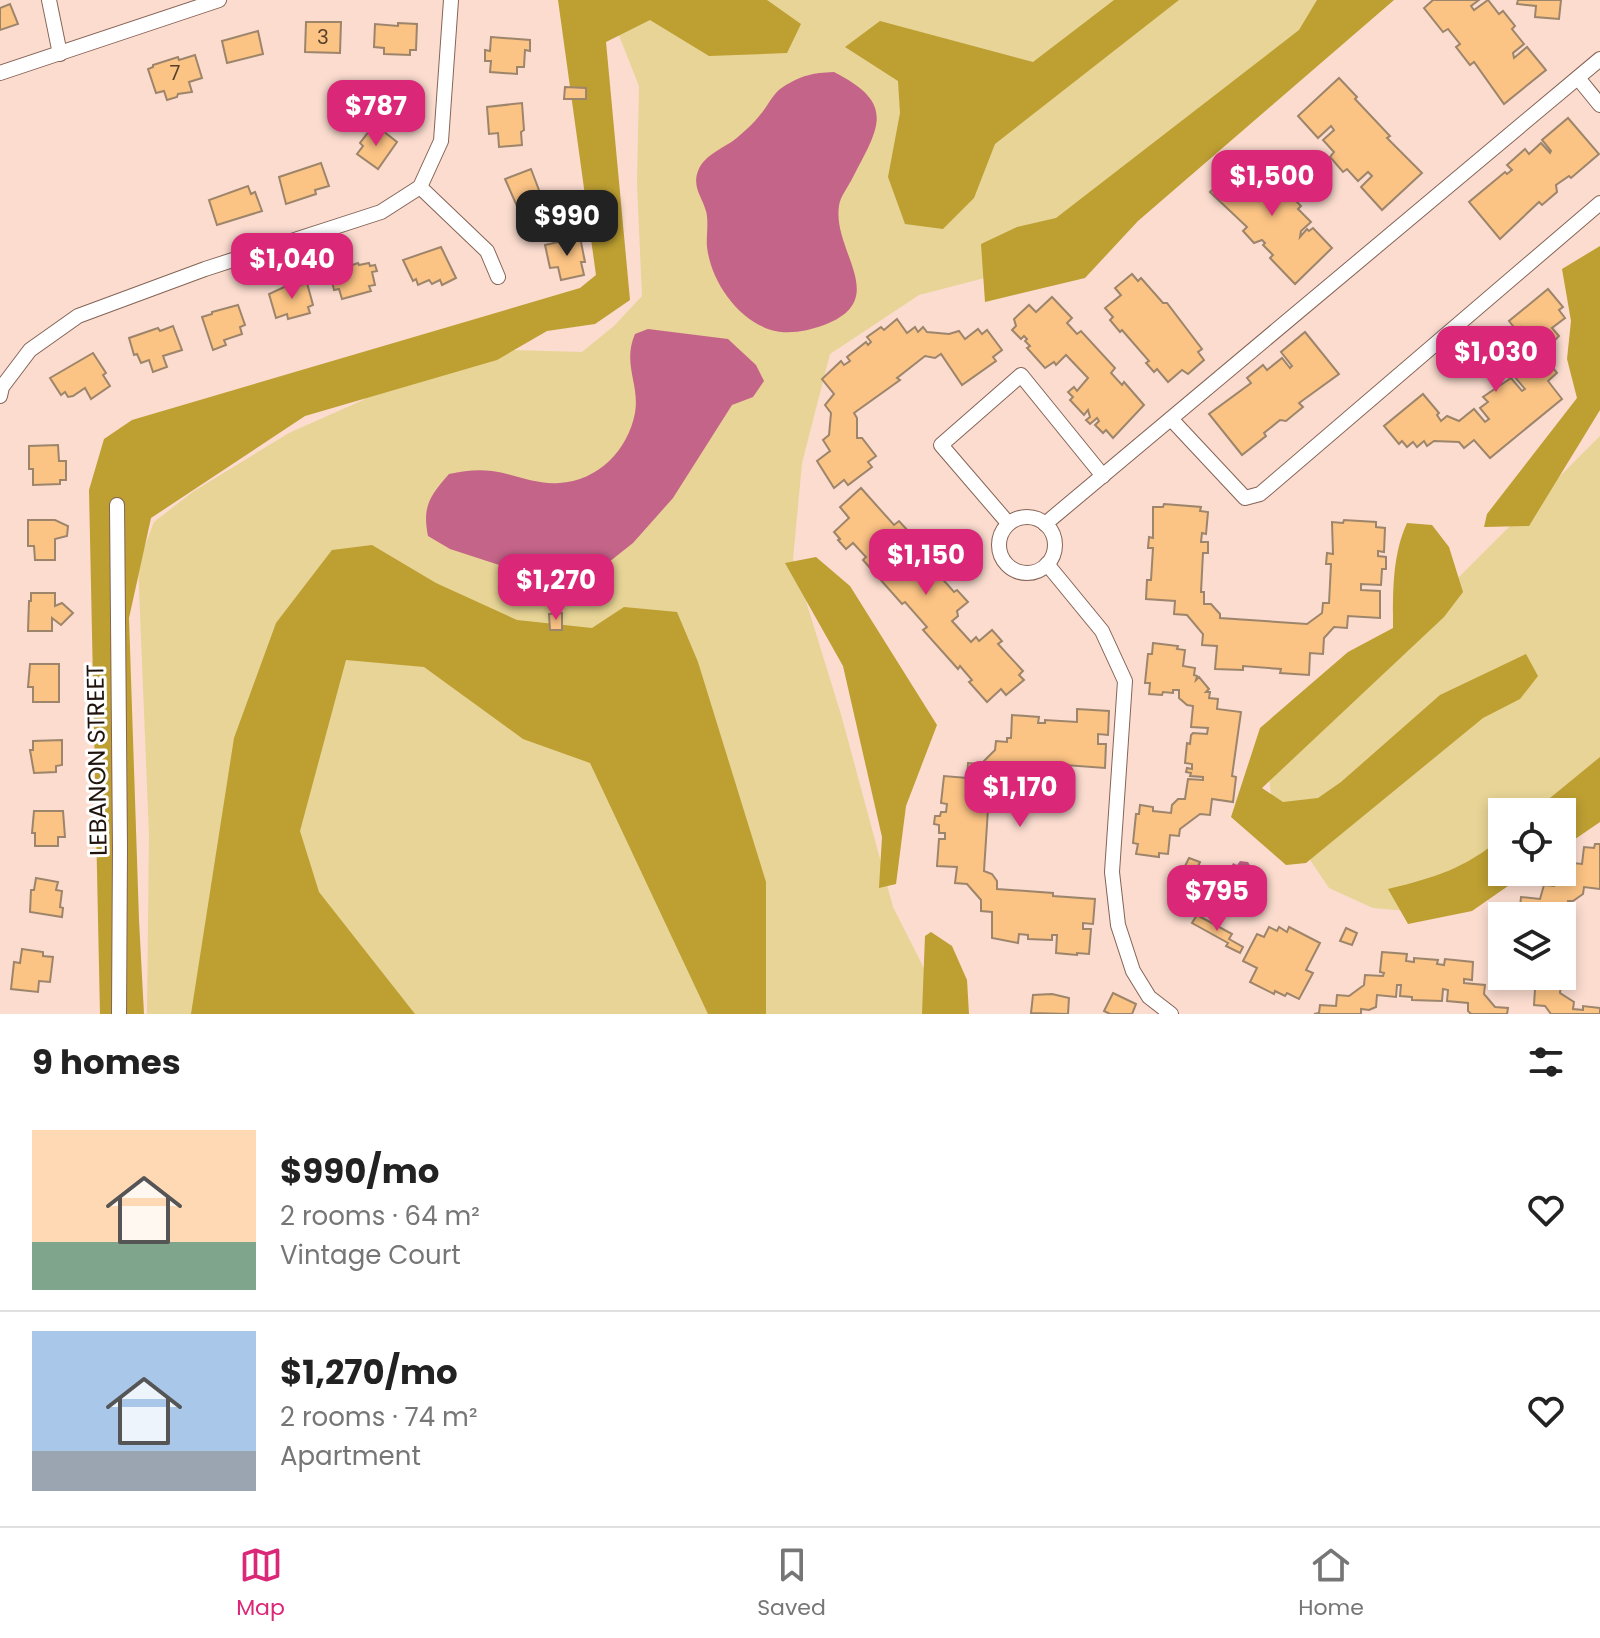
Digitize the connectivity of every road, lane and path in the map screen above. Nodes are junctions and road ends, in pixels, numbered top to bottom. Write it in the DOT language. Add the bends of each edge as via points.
graph roads {
  1 [pos="49,0"];
  2 [pos="219,0"];
  3 [pos="451,0"];
  4 [pos="60,54"];
  5 [pos="1600,59"];
  6 [pos="0,73"];
  7 [pos="1578,78"];
  8 [pos="1600,105"];
  9 [pos="420,187"];
  10 [pos="1600,203"];
  11 [pos="498,277"];
  12 [pos="0,396"];
  13 [pos="1172,420"];
  14 [pos="1103,476"];
  15 [pos="117,505"];
  16 [pos="1008,523"];
  17 [pos="1045,524"];
  18 [pos="1047,564"];
  19 [pos="119,1014"];
  20 [pos="1171,1014"];
  1 -- 4 [label="street"];
  2 -- 4 [label="street"];
  3 -- 9 [label="street" via="441,141"];
  4 -- 6 [label="street"];
  5 -- 7 [label="street"];
  7 -- 8 [label="street"];
  7 -- 13 [label="street"];
  9 -- 11 [label="street" via="487,251"];
  9 -- 12 [label="street" via="381,212 78,316 30,350"];
  10 -- 13 [label="street" via="1260,494 1245,498"];
  13 -- 14 [label="street"];
  14 -- 16 [label="street" via="1021,375 941,445"];
  14 -- 17 [label="street"];
  15 -- 19 [label="street, LEBANON STREET"];
  16 -- 17 [label="street" via="1023,517"];
  16 -- 18 [label="street" via="999,548 1006,564 1022,573"];
  17 -- 18 [label="street" via="1055,548"];
  18 -- 20 [label="street" via="1102,631 1125,681 1112,872 1118,925 1133,971 1149,997"];
}
